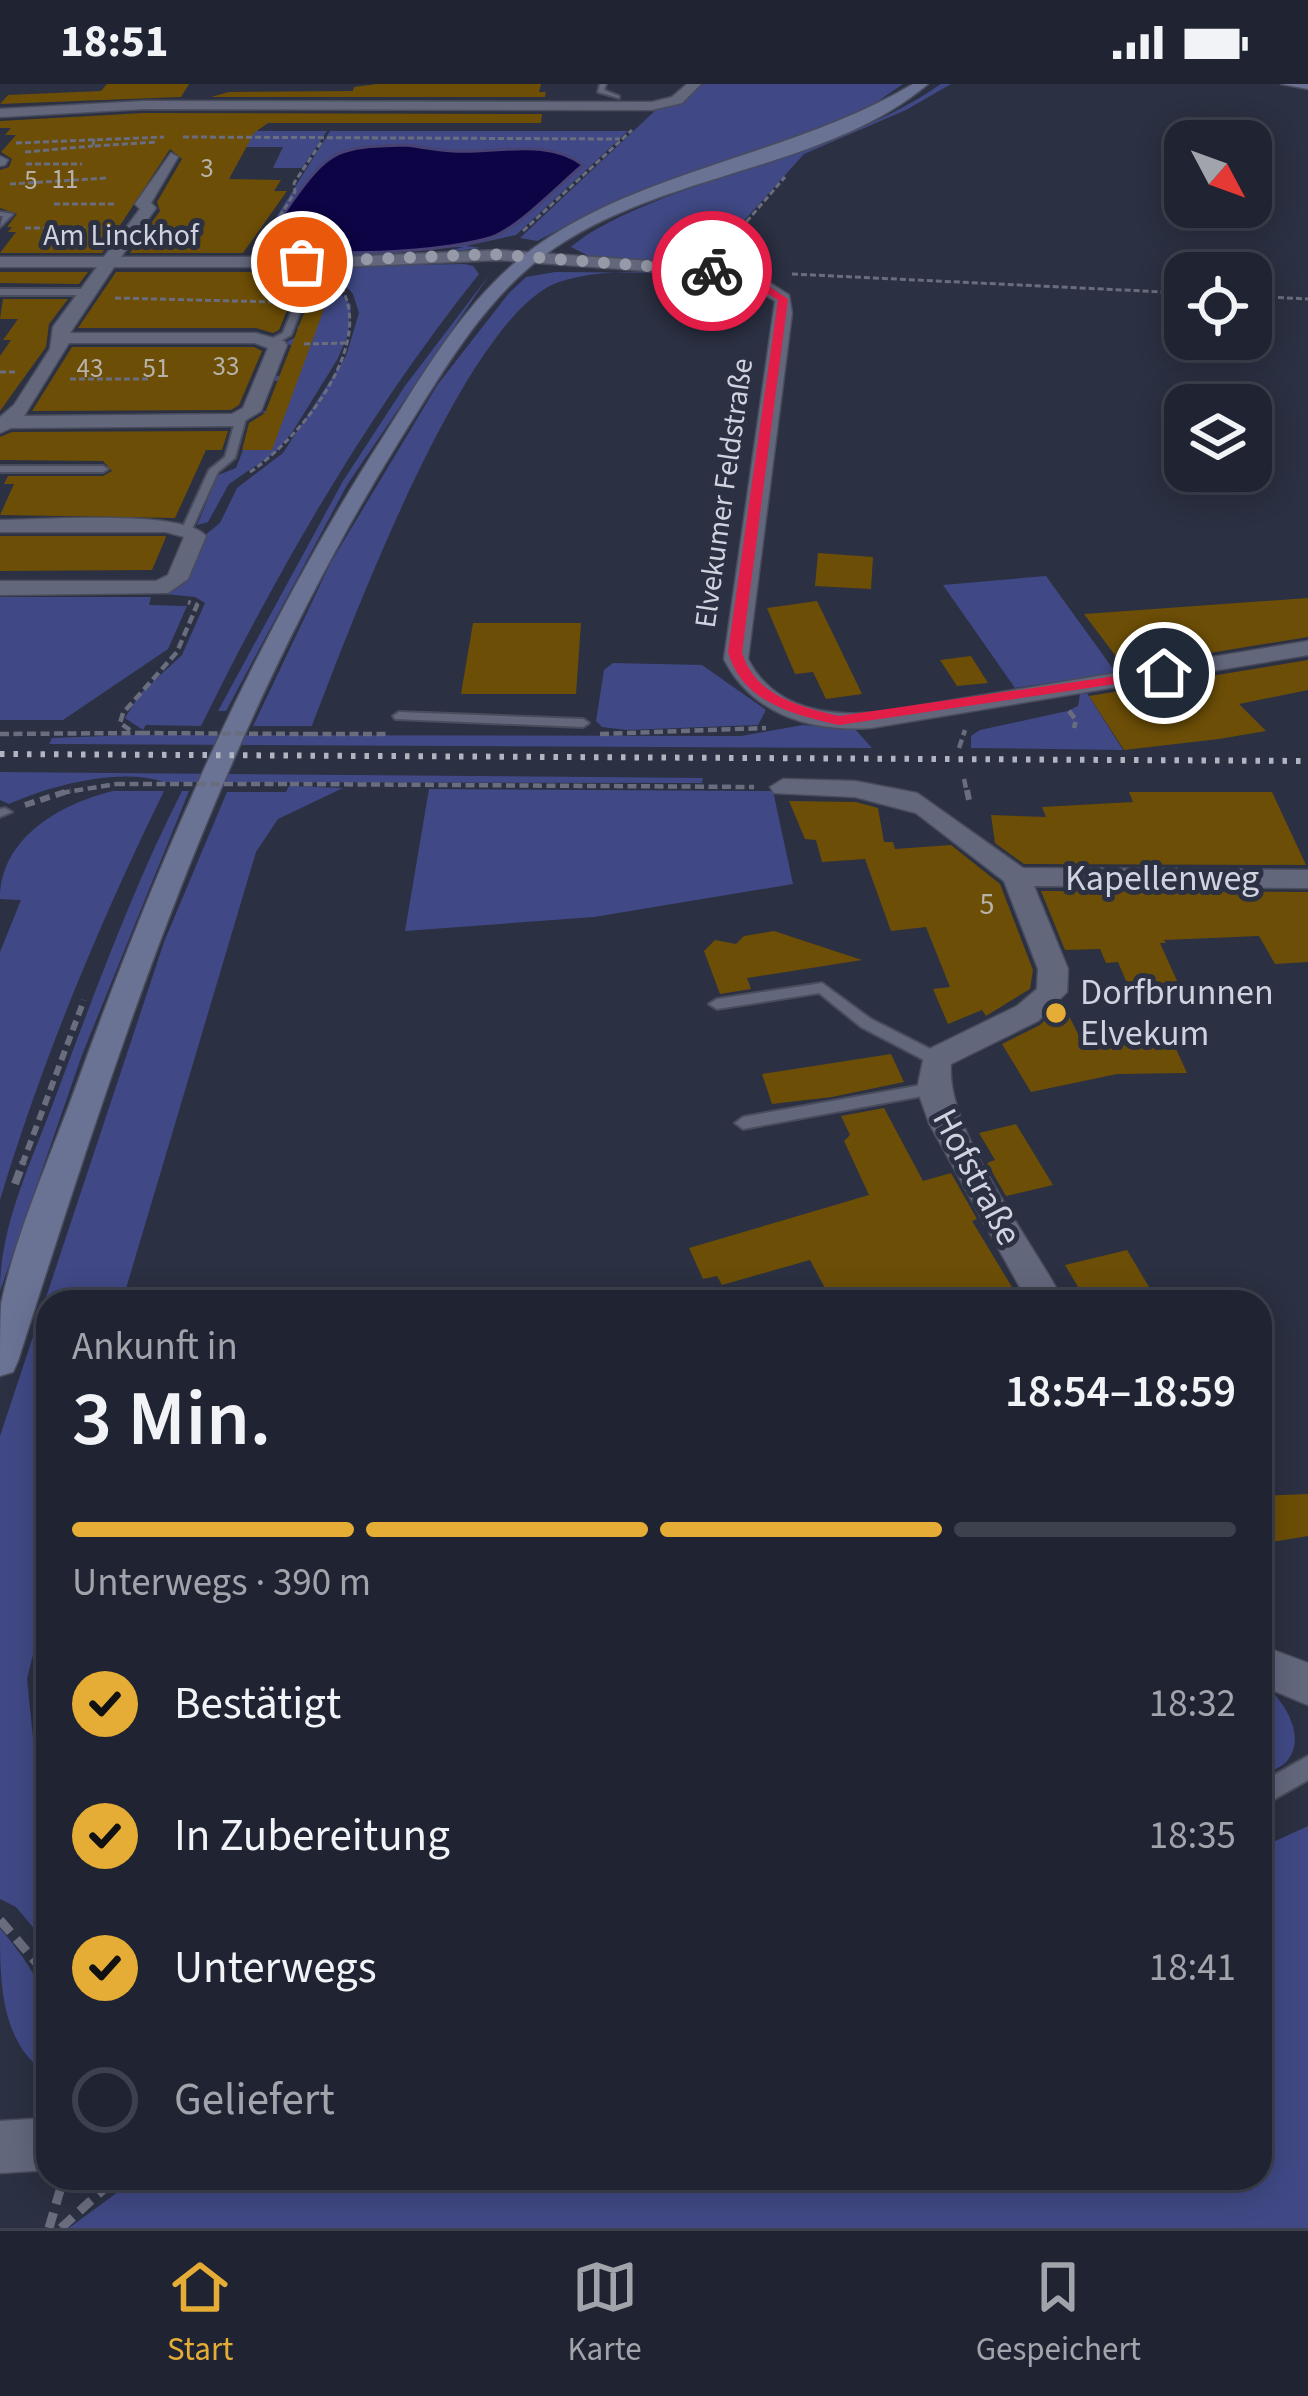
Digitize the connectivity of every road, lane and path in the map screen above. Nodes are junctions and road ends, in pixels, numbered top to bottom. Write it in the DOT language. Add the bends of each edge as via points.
graph roads {
  1 [pos="283,84"];
  2 [pos="695,84"];
  3 [pos="1287,84"];
  4 [pos="919,85"];
  5 [pos="1308,85"];
  6 [pos="140,87"];
  7 [pos="584,87"];
  8 [pos="567,88"];
  9 [pos="610,89"];
  10 [pos="124,106"];
  11 [pos="270,106"];
  12 [pos="584,106"];
  13 [pos="0,113"];
  14 [pos="189,123"];
  15 [pos="623,139"];
  16 [pos="322,141"];
  17 [pos="94,142"];
  18 [pos="0,144"];
  19 [pos="174,145"];
  20 [pos="21,152"];
  21 [pos="23,164"];
  22 [pos="82,164"];
  23 [pos="788,175"];
  24 [pos="106,178"];
  25 [pos="0,184"];
  26 [pos="54,204"];
  27 [pos="143,204"];
  28 [pos="0,214"];
  29 [pos="0,225"];
  30 [pos="20,228"];
  31 [pos="135,228"];
  32 [pos="265,248"];
  33 [pos="530,259"];
  34 [pos="0,262"];
  35 [pos="110,262"];
  36 [pos="342,262"];
  37 [pos="704,271"];
  38 [pos="311,273"];
  39 [pos="786,274"];
  40 [pos="0,292"];
  41 [pos="1164,292"];
  42 [pos="83,295"];
  43 [pos="1272,297"];
  44 [pos="1308,299"];
  45 [pos="298,302"];
  46 [pos="58,338"];
  47 [pos="274,341"];
  48 [pos="40,379"];
  49 [pos="150,379"];
  50 [pos="242,418"];
  51 [pos="2,424"];
  52 [pos="0,469"];
  53 [pos="103,469"];
  54 [pos="248,473"];
  55 [pos="0,526"];
  56 [pos="187,529"];
  57 [pos="0,588"];
  58 [pos="154,589"];
  59 [pos="1308,648"];
  60 [pos="399,716"];
  61 [pos="583,722"];
  62 [pos="130,730"];
  63 [pos="0,734"];
  64 [pos="309,734"];
  65 [pos="708,778"];
  66 [pos="964,779"];
  67 [pos="708,787"];
  68 [pos="783,788"];
  69 [pos="971,811"];
  70 [pos="3,813"];
  71 [pos="1016,877"];
  72 [pos="1308,879"];
  73 [pos="718,1004"];
  74 [pos="934,1074"];
  75 [pos="742,1123"];
  76 [pos="1039,1290"];
  77 [pos="0,1361"];
  78 [pos="1272,1670"];
  79 [pos="1307,1686"];
  80 [pos="1308,1768"];
  81 [pos="1272,1789"];
  82 [pos="0,1920"];
  83 [pos="36,1962"];
  84 [pos="36,2145"];
  85 [pos="0,2147"];
  86 [pos="60,2190"];
  87 [pos="103,2190"];
  88 [pos="49,2228"];
  89 [pos="61,2228"];
  1 -- 11 [label="street"];
  2 -- 12 [label="street" via="663,104"];
  3 -- 5 [label="main road"];
  4 -- 33 [label="main road" via="817,138 619,208"];
  6 -- 10 [label="street"];
  7 -- 9 [label="street"];
  8 -- 12 [label="street"];
  10 -- 11 [label="street"];
  10 -- 13 [label="street"];
  11 -- 12 [label="street"];
  14 -- 19 [label="path"];
  15 -- 16 [label="path"];
  16 -- 19 [label="path"];
  16 -- 32 [label="path"];
  17 -- 18 [label="path"];
  17 -- 19 [label="path"];
  17 -- 19 [label="path"];
  17 -- 20 [label="path"];
  19 -- 27 [label="street"];
  21 -- 22 [label="path"];
  23 -- 37 [label="path"];
  24 -- 25 [label="path"];
  26 -- 27 [label="path"];
  27 -- 31 [label="street" via="148,208"];
  28 -- 29 [label="lane" via="9,214"];
  30 -- 31 [label="path"];
  31 -- 35 [label="street"];
  33 -- 36 [label="street, Am Linckhof"];
  33 -- 37 [label="street, Elvekumer Feldstraße"];
  33 -- 77 [label="main road" via="475,317 390,439 258,678 149,932"];
  34 -- 35 [label="street, Am Linckhof"];
  35 -- 36 [label="street, Am Linckhof"];
  35 -- 42 [label="street"];
  36 -- 54 [label="path" via="335,280 355,316 347,346 293,435"];
  37 -- 59 [label="street, Elvekumer Feldstraße" via="754,281 783,299 735,652 754,686 794,711 839,721 912,713"];
  38 -- 45 [label="lane"];
  39 -- 41 [label="path"];
  40 -- 42 [label="lane"];
  42 -- 45 [label="path"];
  42 -- 46 [label="street"];
  43 -- 44 [label="path"];
  45 -- 47 [label="lane" via="286,335"];
  46 -- 47 [label="street"];
  46 -- 48 [label="street"];
  47 -- 50 [label="street"];
  48 -- 49 [label="path"];
  48 -- 51 [label="street"];
  50 -- 51 [label="street"];
  50 -- 56 [label="lane" via="230,458 214,470"];
  52 -- 53 [label="lane"];
  55 -- 56 [label="street"];
  56 -- 58 [label="street" via="195,539 177,579"];
  57 -- 58 [label="street"];
  58 -- 62 [label="path" via="156,602 197,605 175,656 120,717"];
  60 -- 61 [label="lane"];
  62 -- 63 [label="path"];
  62 -- 64 [label="path, bridge"];
  65 -- 67 [label="path"];
  66 -- 69 [label="path"];
  67 -- 68 [label="path"];
  67 -- 70 [label="path, bridge" via="116,784"];
  68 -- 71 [label="street" via="908,799"];
  71 -- 72 [label="street, Kapellenweg"];
  71 -- 74 [label="street, Hofstraße" via="1053,969 1052,992 1033,1010 954,1045"];
  73 -- 74 [label="lane" via="822,988"];
  74 -- 75 [label="lane"];
  74 -- 76 [label="street, Hofstraße" via="945,1123"];
  78 -- 79 [label="street"];
  80 -- 81 [label="lane"];
  82 -- 83 [label="path"];
  84 -- 85 [label="street"];
  86 -- 88 [label="path"];
  87 -- 89 [label="path"];
}
